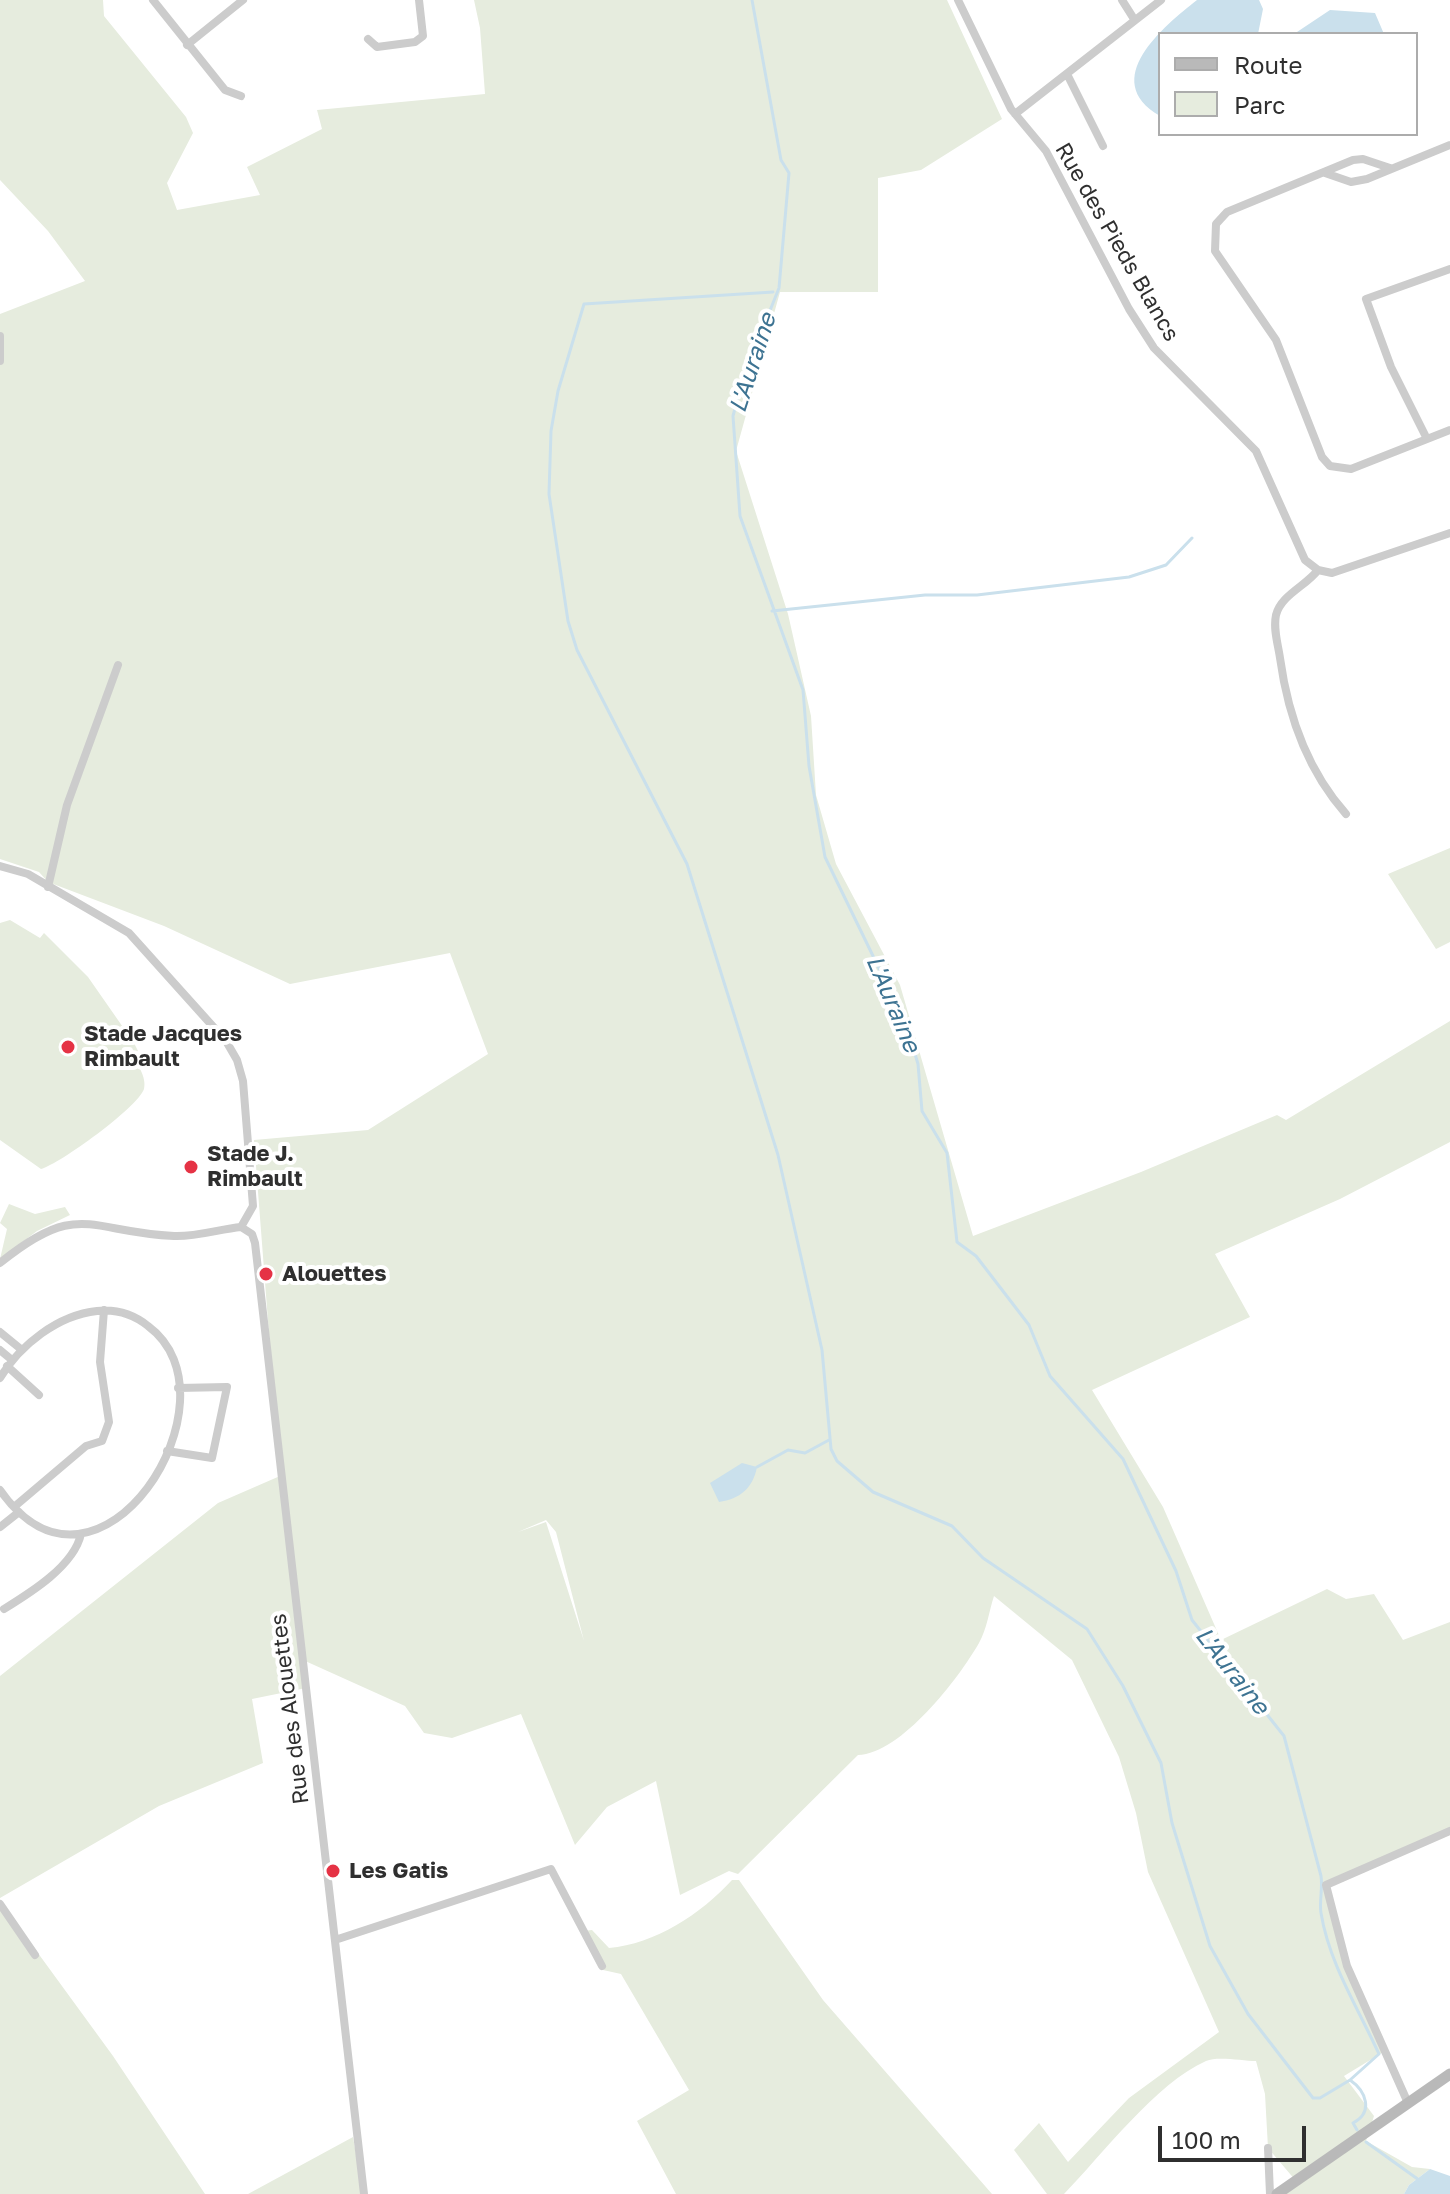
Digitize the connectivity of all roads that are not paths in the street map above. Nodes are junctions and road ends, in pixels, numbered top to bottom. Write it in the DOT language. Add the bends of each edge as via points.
graph roads {
  1 [pos="153,0"];
  2 [pos="243,0"];
  3 [pos="419,0"];
  4 [pos="958,0"];
  5 [pos="1122,0"];
  6 [pos="1161,0"];
  7 [pos="1134,19"];
  8 [pos="368,39"];
  9 [pos="187,45"];
  10 [pos="1067,74"];
  11 [pos="241,96"];
  12 [pos="1015,114"];
  13 [pos="1450,145"];
  14 [pos="1103,146"];
  15 [pos="1390,168"];
  16 [pos="1325,173"];
  17 [pos="1450,269"];
  18 [pos="0,336"];
  19 [pos="0,361"];
  20 [pos="1450,430"];
  21 [pos="1427,439"];
  22 [pos="1450,533"];
  23 [pos="1318,570"];
  24 [pos="118,665"];
  25 [pos="1346,814"];
  26 [pos="0,866"];
  27 [pos="48,887"];
  28 [pos="241,1227"];
  29 [pos="0,1263"];
  30 [pos="104,1310"];
  31 [pos="0,1332"];
  32 [pos="0,1350"];
  33 [pos="22,1350"];
  34 [pos="10,1363"];
  35 [pos="0,1378"];
  36 [pos="178,1388"];
  37 [pos="39,1395"];
  38 [pos="167,1451"];
  39 [pos="0,1490"];
  40 [pos="16,1510"];
  41 [pos="0,1527"];
  42 [pos="81,1534"];
  43 [pos="4,1609"];
  44 [pos="1450,1831"];
  45 [pos="0,1904"];
  46 [pos="335,1940"];
  47 [pos="35,1955"];
  48 [pos="602,1966"];
  49 [pos="1450,2074"];
  50 [pos="1408,2103"];
  51 [pos="1268,2148"];
  52 [pos="364,2194"];
  53 [pos="1270,2194"];
  54 [pos="1277,2194"];
  1 -- 9 [label="street"];
  2 -- 9 [label="street"];
  3 -- 8 [label="street" via="423,36 377,47"];
  4 -- 12 [label="street, Rue des Pieds Blancs"];
  5 -- 7 [label="street"];
  6 -- 7 [label="street"];
  7 -- 10 [label="street"];
  9 -- 11 [label="street" via="225,90"];
  10 -- 12 [label="street"];
  10 -- 14 [label="street"];
  12 -- 23 [label="street, Rue des Pieds Blancs" via="1046,151 1154,348 1256,451 1298,548"];
  13 -- 15 [label="street"];
  15 -- 16 [label="street" via="1351,182"];
  15 -- 16 [label="street" via="1363,159"];
  16 -- 21 [label="street" via="1227,212 1216,224 1215,251 1276,340 1330,466 1351,469"];
  17 -- 21 [label="street" via="1366,299 1391,367"];
  18 -- 19 [label="street"];
  20 -- 21 [label="street"];
  22 -- 23 [label="street" via="1341,571"];
  23 -- 25 [label="street" via="1281,604 1275,629 1298,736 1324,786"];
  24 -- 27 [label="street" via="67,805"];
  26 -- 27 [label="street"];
  27 -- 28 [label="street" via="129,933 184,991 237,1060 253,1206"];
  28 -- 29 [label="street" via="175,1237 68,1223 34,1237"];
  28 -- 46 [label="street, Rue des Alouettes" via="255,1243"];
  30 -- 33 [label="street" via="70,1317"];
  30 -- 36 [label="street" via="123,1312 156,1331 174,1360"];
  30 -- 40 [label="street" via="100,1362 109,1430"];
  31 -- 33 [label="street"];
  32 -- 34 [label="street"];
  33 -- 34 [label="street"];
  34 -- 35 [label="street"];
  34 -- 37 [label="street"];
  36 -- 38 [label="street" via="178,1417"];
  36 -- 38 [label="street" via="227,1387 212,1458"];
  38 -- 42 [label="street" via="149,1490 134,1505 107,1526"];
  39 -- 40 [label="street"];
  40 -- 41 [label="street"];
  40 -- 42 [label="street" via="49,1530"];
  42 -- 43 [label="street" via="66,1561"];
  44 -- 50 [label="street" via="1326,1885 1347,1966"];
  45 -- 47 [label="street"];
  46 -- 48 [label="street" via="551,1869"];
  46 -- 52 [label="street, Rue des Alouettes"];
  49 -- 50 [label="main road"];
  50 -- 54 [label="main road"];
  51 -- 53 [label="street"];
}
